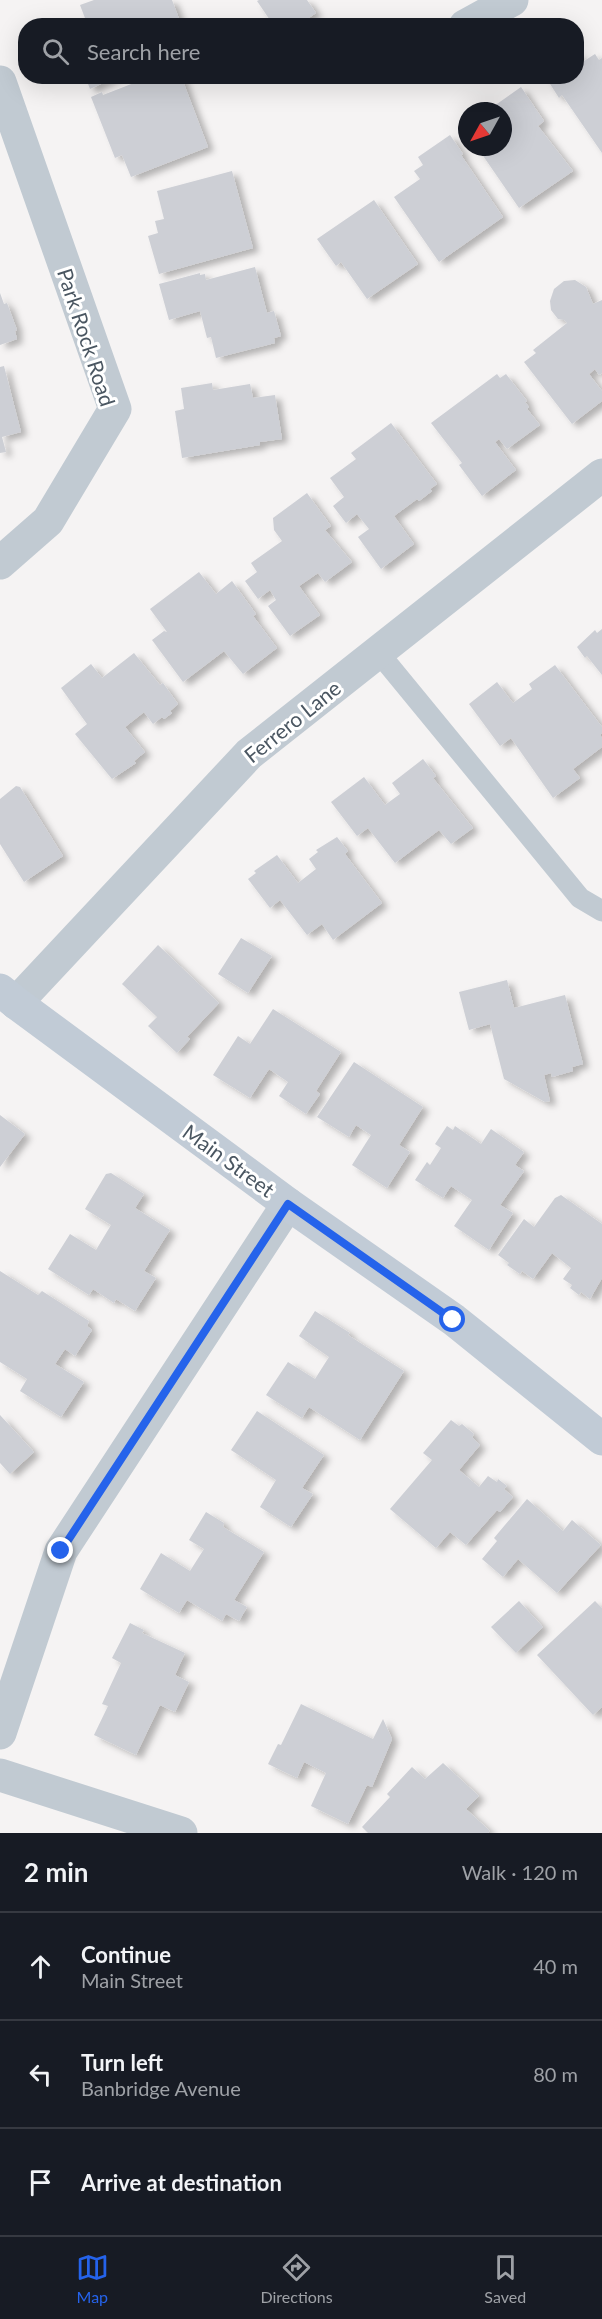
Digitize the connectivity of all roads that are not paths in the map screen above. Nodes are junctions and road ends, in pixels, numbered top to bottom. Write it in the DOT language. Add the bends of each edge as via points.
graph roads {
  1 [pos="512,0"];
  2 [pos="479,18"];
  3 [pos="0,82"];
  4 [pos="602,475"];
  5 [pos="0,563"];
  6 [pos="378,651"];
  7 [pos="602,911"];
  8 [pos="8,997"];
  9 [pos="288,1204"];
  10 [pos="602,1439"];
  11 [pos="0,1733"];
  12 [pos="0,1775"];
  13 [pos="181,1833"];
  1 -- 2 [label="street"];
  3 -- 5 [label="street, Park Rock Road" via="115,409 48,521"];
  4 -- 6 [label="street, Ferrero Lane"];
  6 -- 7 [label="lane" via="580,898"];
  6 -- 8 [label="street, Ferrero Lane" via="249,754"];
  8 -- 9 [label="street, Main Street"];
  9 -- 10 [label="street, Main Street" via="453,1320"];
  9 -- 11 [label="street" via="61,1551"];
  12 -- 13 [label="street"];
}
